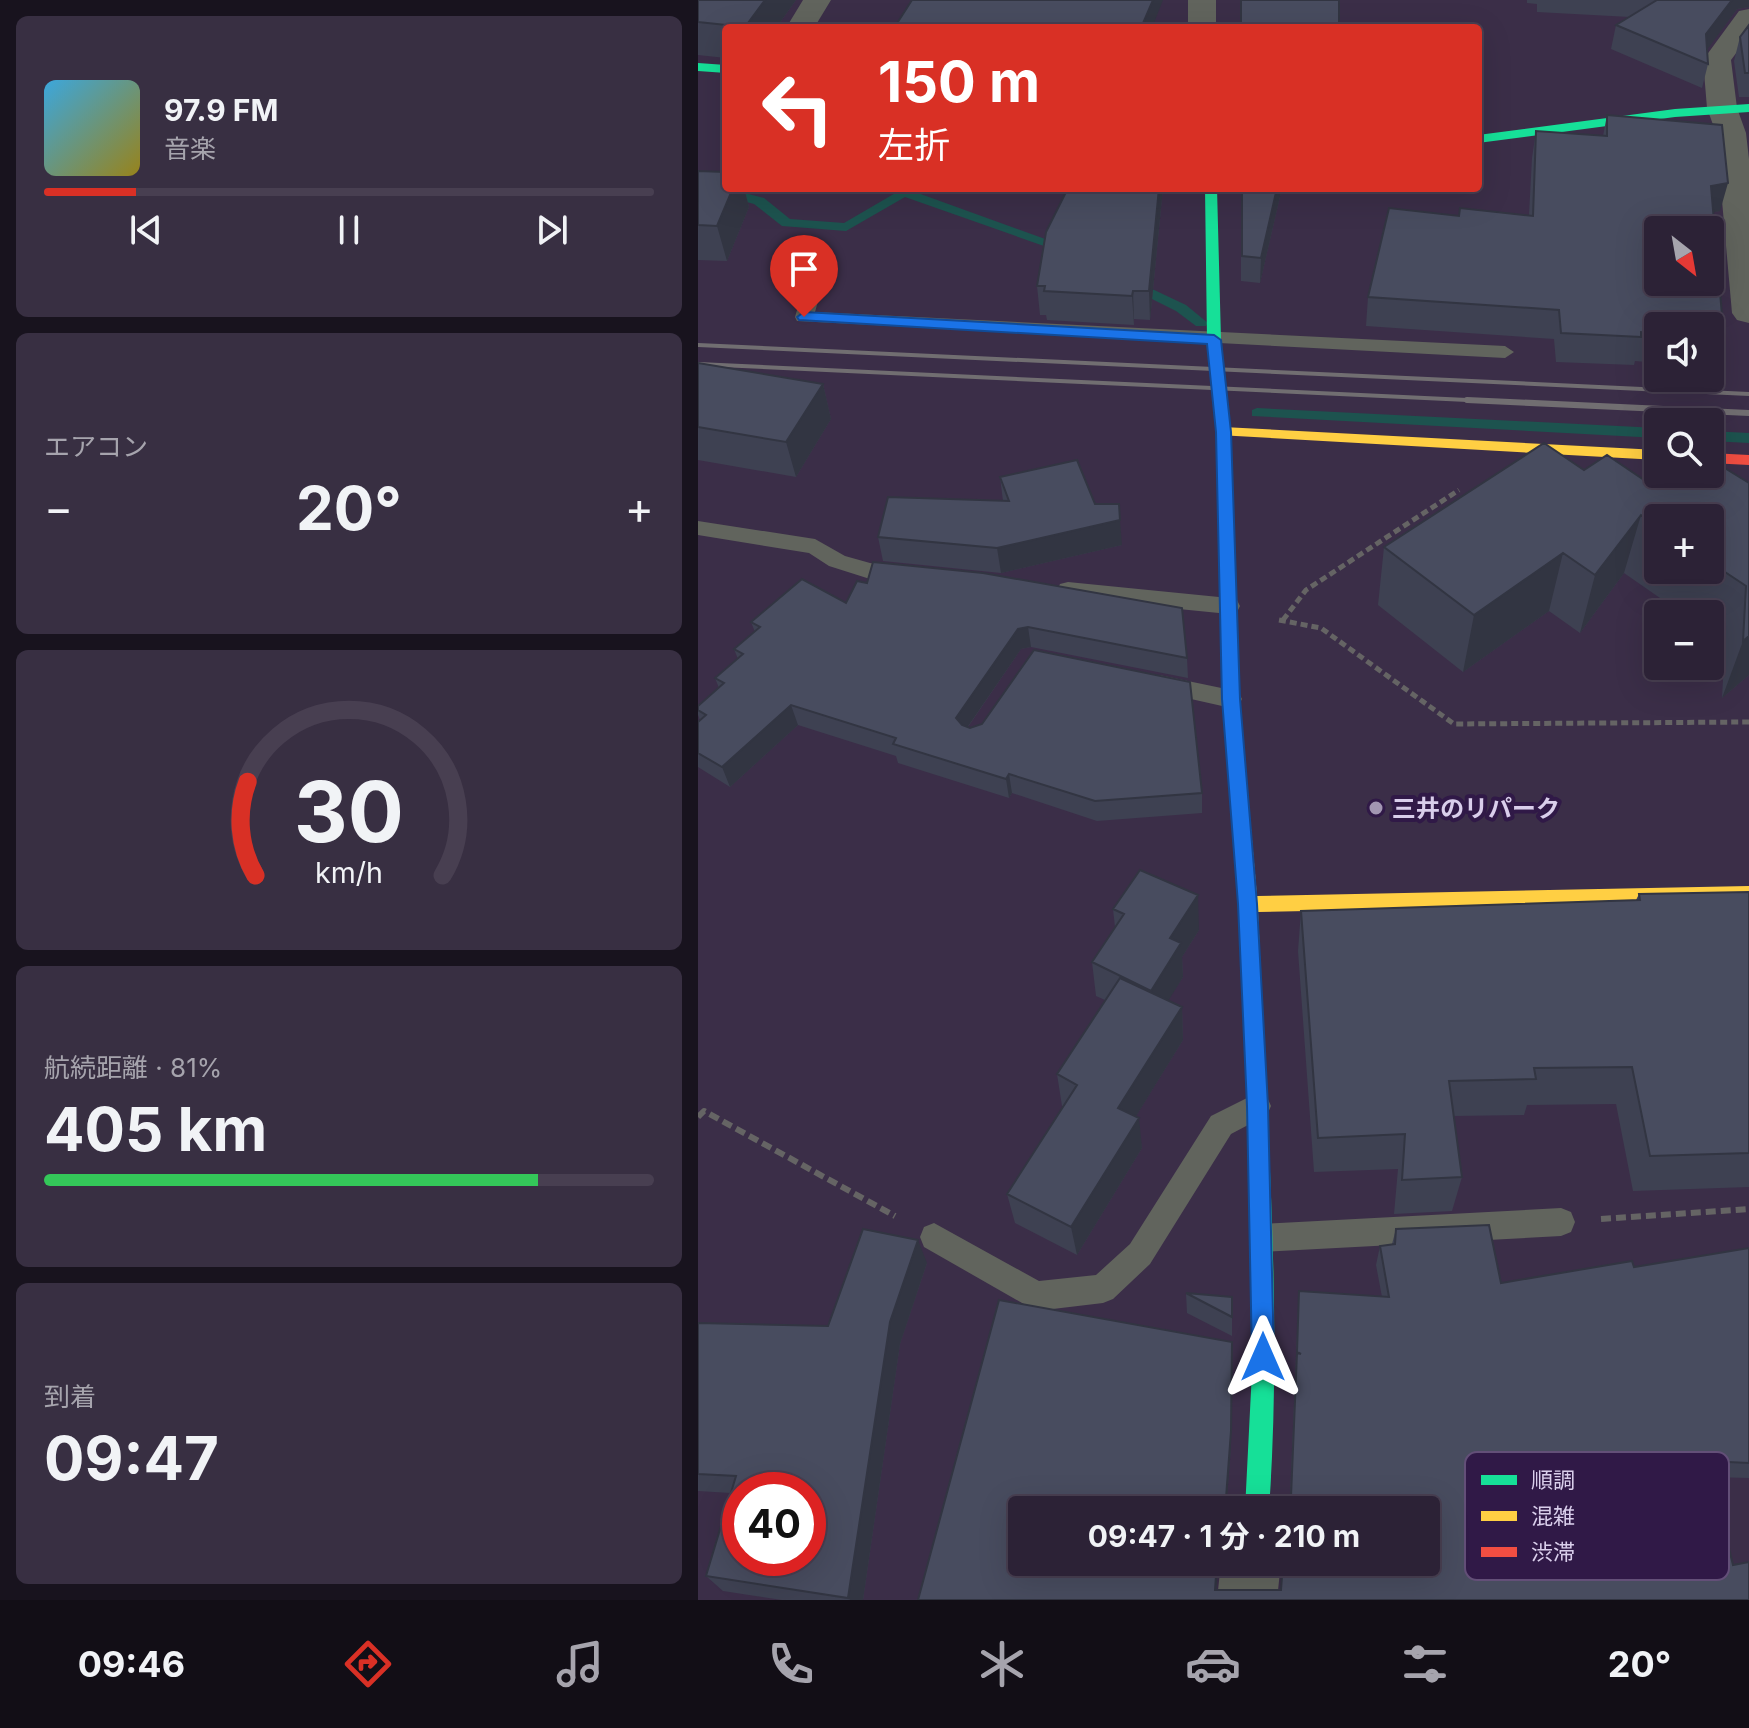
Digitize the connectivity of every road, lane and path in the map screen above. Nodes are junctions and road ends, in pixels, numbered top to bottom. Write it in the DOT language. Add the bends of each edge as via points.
graph roads {
  1 [pos="817,0"];
  2 [pos="1202,0"];
  3 [pos="1749,17"];
  4 [pos="802,24"];
  5 [pos="1202,24"];
  6 [pos="698,67"];
  7 [pos="722,69"];
  8 [pos="1736,108"];
  9 [pos="1482,139"];
  10 [pos="1211,192"];
  11 [pos="818,269"];
  12 [pos="1749,313"];
  13 [pos="1214,340"];
  14 [pos="1505,352"];
  15 [pos="1223,432"];
  16 [pos="1523,447"];
  17 [pos="1644,454"];
  18 [pos="1724,459"];
  19 [pos="1749,460"];
  20 [pos="698,528"];
  21 [pos="916,575"];
  22 [pos="1040,588"];
  23 [pos="1230,613"];
  24 [pos="1283,620"];
  25 [pos="1138,680"];
  26 [pos="1231,699"];
  27 [pos="1749,722"];
  28 [pos="1749,894"];
  29 [pos="1248,904"];
  30 [pos="1257,1106"];
  31 [pos="698,1117"];
  32 [pos="1749,1209"];
  33 [pos="1561,1222"];
  34 [pos="934,1237"];
  35 [pos="1263,1238"];
  36 [pos="1258,1496"];
  37 [pos="1250,1576"];
  38 [pos="1247,1600"];
  1 -- 4 [label="street"];
  2 -- 5 [label="street"];
  3 -- 8 [label="street" via="1717,60"];
  6 -- 7 [label="street"];
  8 -- 9 [label="street"];
  8 -- 12 [label="street" via="1731,133"];
  10 -- 13 [label="street"];
  11 -- 13 [label="lane" via="804,317"];
  13 -- 14 [label="lane"];
  13 -- 15 [label="street"];
  15 -- 16 [label="street"];
  15 -- 23 [label="street"];
  16 -- 17 [label="street"];
  16 -- 24 [label="path" via="1306,590"];
  18 -- 19 [label="street"];
  20 -- 21 [label="lane" via="815,546 837,561 870,571"];
  22 -- 23 [label="lane"];
  23 -- 24 [label="path"];
  23 -- 26 [label="street"];
  24 -- 27 [label="path" via="1321,628 1454,724"];
  25 -- 26 [label="lane"];
  26 -- 29 [label="street"];
  28 -- 29 [label="street"];
  29 -- 30 [label="street"];
  30 -- 34 [label="lane" via="1221,1125 1140,1254 1103,1289 1036,1296"];
  30 -- 35 [label="street"];
  31 -- 34 [label="path" via="704,1111"];
  32 -- 33 [label="path"];
  33 -- 35 [label="lane"];
  35 -- 36 [label="street"];
  37 -- 38 [label="street"];
}
